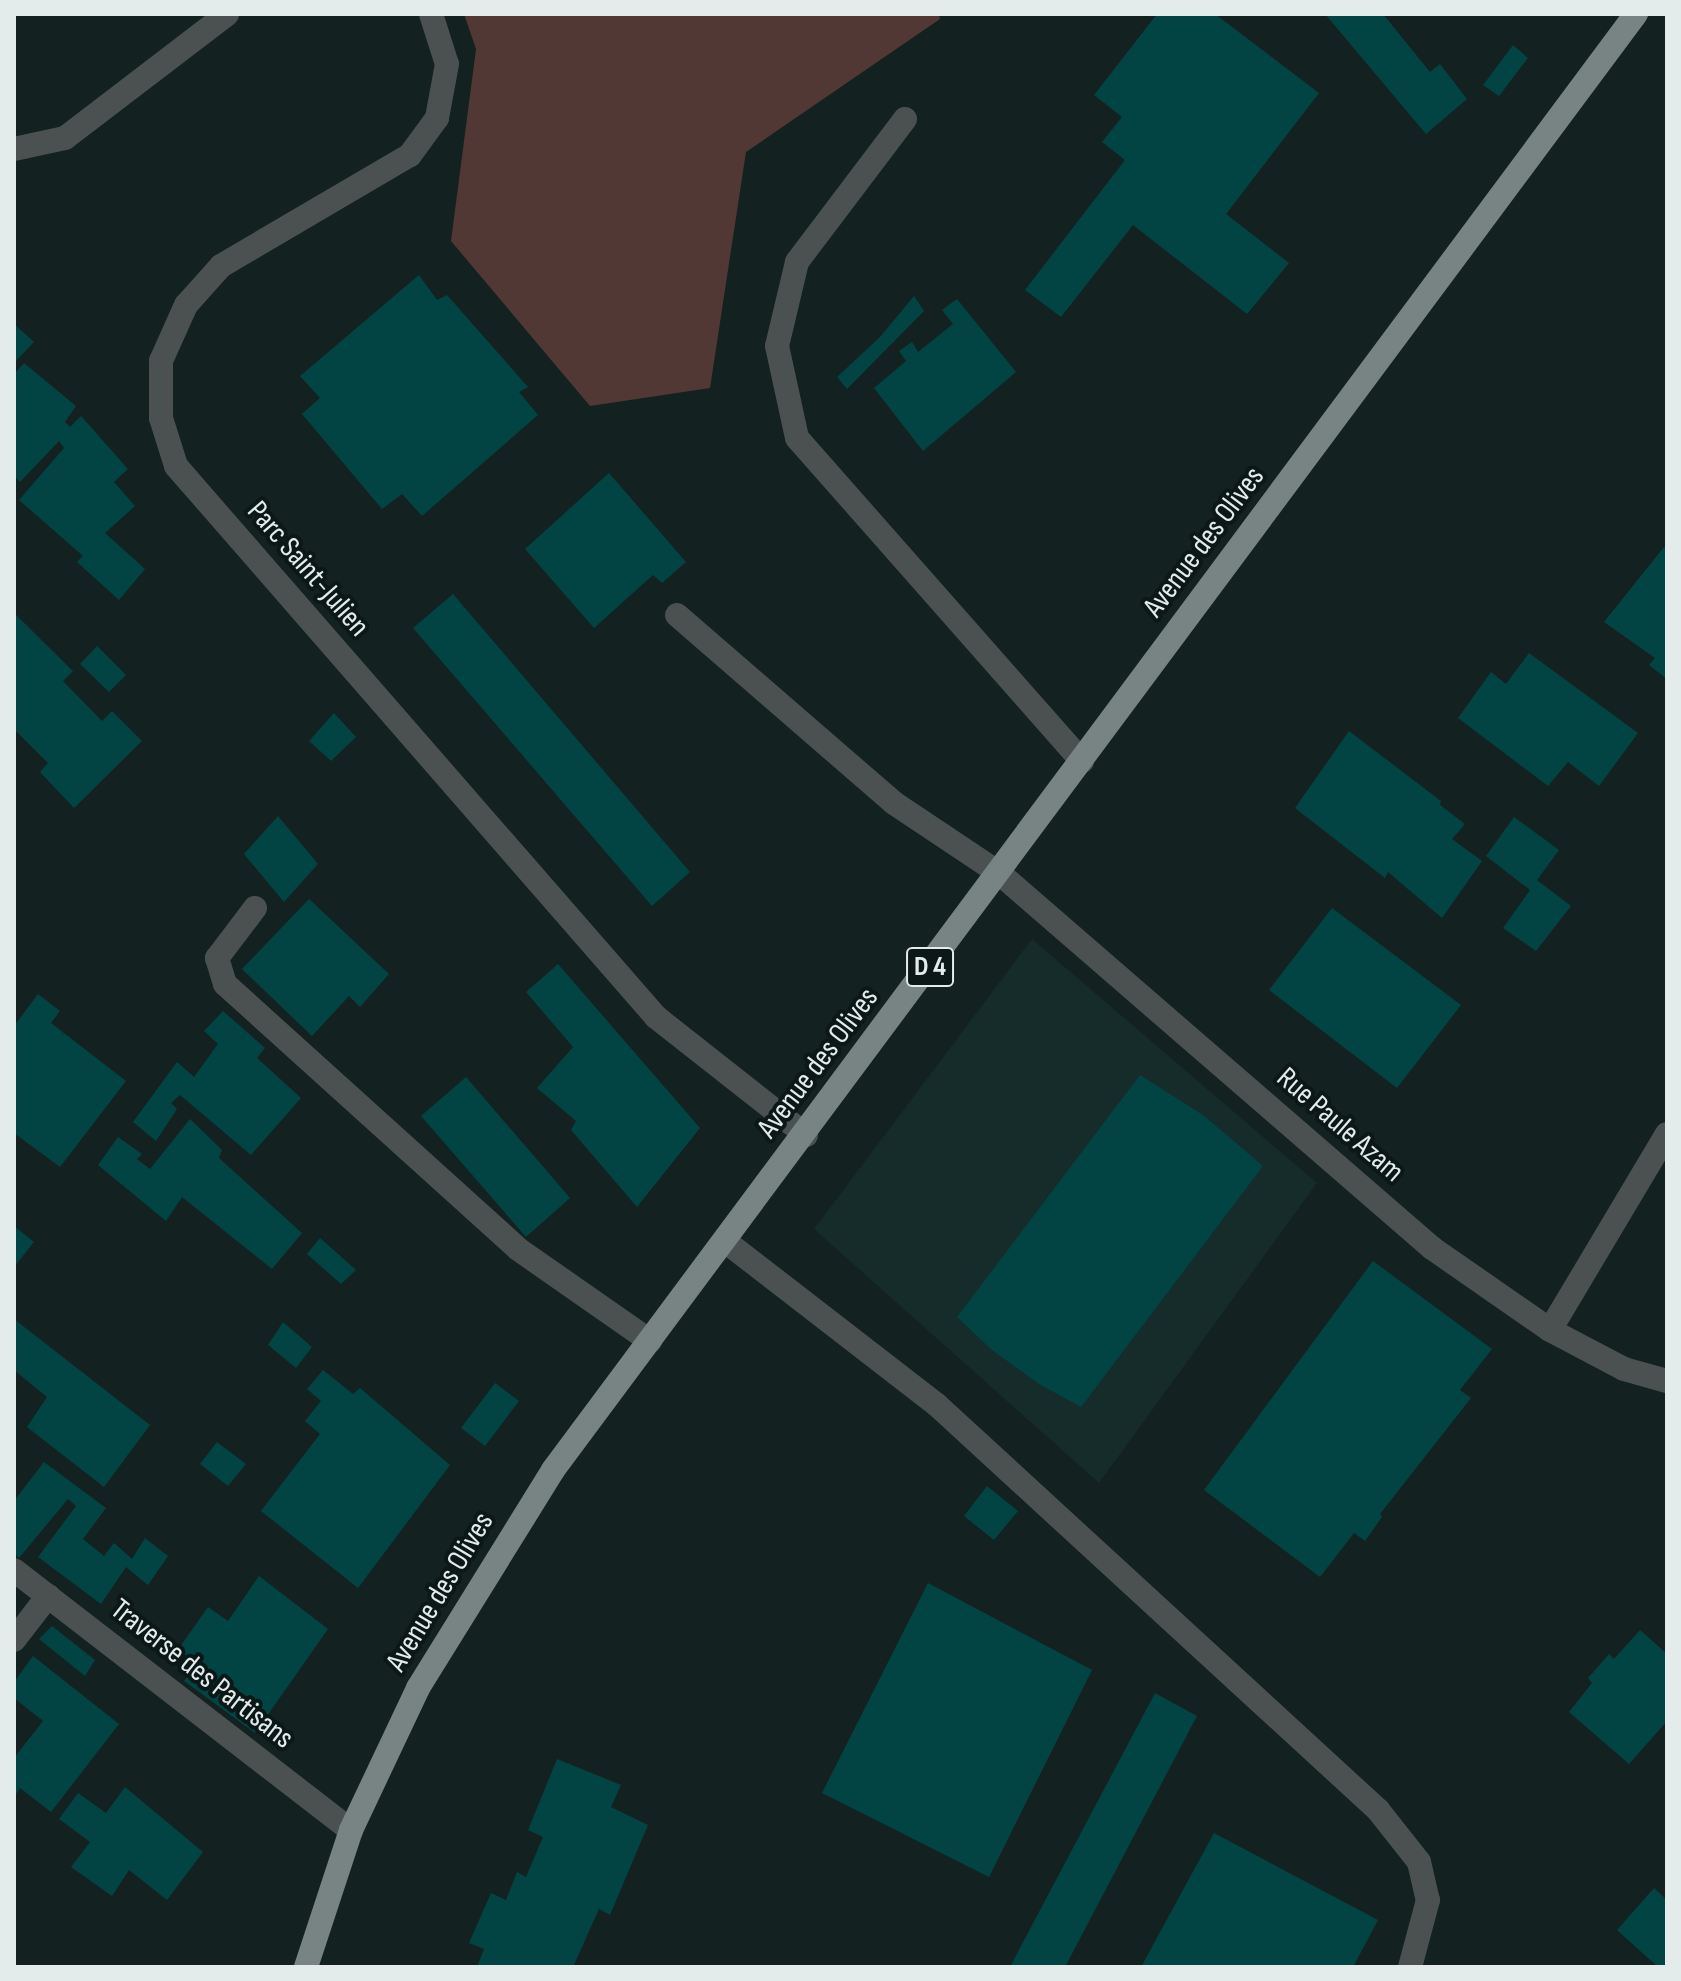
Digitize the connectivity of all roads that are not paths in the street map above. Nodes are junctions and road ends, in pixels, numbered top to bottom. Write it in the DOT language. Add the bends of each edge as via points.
graph roads {
  1 [pos="227,14"];
  2 [pos="431,14"];
  3 [pos="1636,14"];
  4 [pos="905,119"];
  5 [pos="14,149"];
  6 [pos="677,615"];
  7 [pos="1082,761"];
  8 [pos="999,873"];
  9 [pos="255,908"];
  10 [pos="1667,1134"];
  11 [pos="806,1135"];
  12 [pos="725,1241"];
  13 [pos="1550,1330"];
  14 [pos="650,1341"];
  15 [pos="1667,1381"];
  16 [pos="14,1570"];
  17 [pos="48,1596"];
  18 [pos="14,1640"];
  19 [pos="351,1830"];
  20 [pos="306,1967"];
  21 [pos="1410,1967"];
  1 -- 5 [label="street" via="65,138"];
  2 -- 11 [label="street, Parc Saint-Julien" via="447,64 437,118 410,155 221,266 186,305 161,361 161,418 176,466 656,1017"];
  3 -- 7 [label="main road, Avenue des Olives / D 4"];
  4 -- 7 [label="street" via="797,262 777,346 797,438"];
  6 -- 8 [label="street, Rue Paule Azam" via="894,803"];
  7 -- 8 [label="main road, Avenue des Olives / D 4"];
  8 -- 11 [label="main road, Avenue des Olives / D 4"];
  8 -- 13 [label="street, Rue Paule Azam" via="1432,1248"];
  9 -- 14 [label="street" via="217,958 225,984 518,1249"];
  10 -- 13 [label="street"];
  11 -- 12 [label="main road, Avenue des Olives / D 4"];
  12 -- 14 [label="main road, Avenue des Olives / D 4"];
  12 -- 21 [label="street" via="937,1405 1378,1810 1419,1862 1428,1900"];
  13 -- 15 [label="street, Rue Paule Azam" via="1624,1369"];
  14 -- 19 [label="main road, Avenue des Olives / D 4" via="553,1470 418,1688"];
  16 -- 17 [label="street, Traverse des Partisans"];
  17 -- 18 [label="street"];
  17 -- 19 [label="street, Traverse des Partisans"];
  19 -- 20 [label="main road, Avenue des Olives / D 4"];
}
